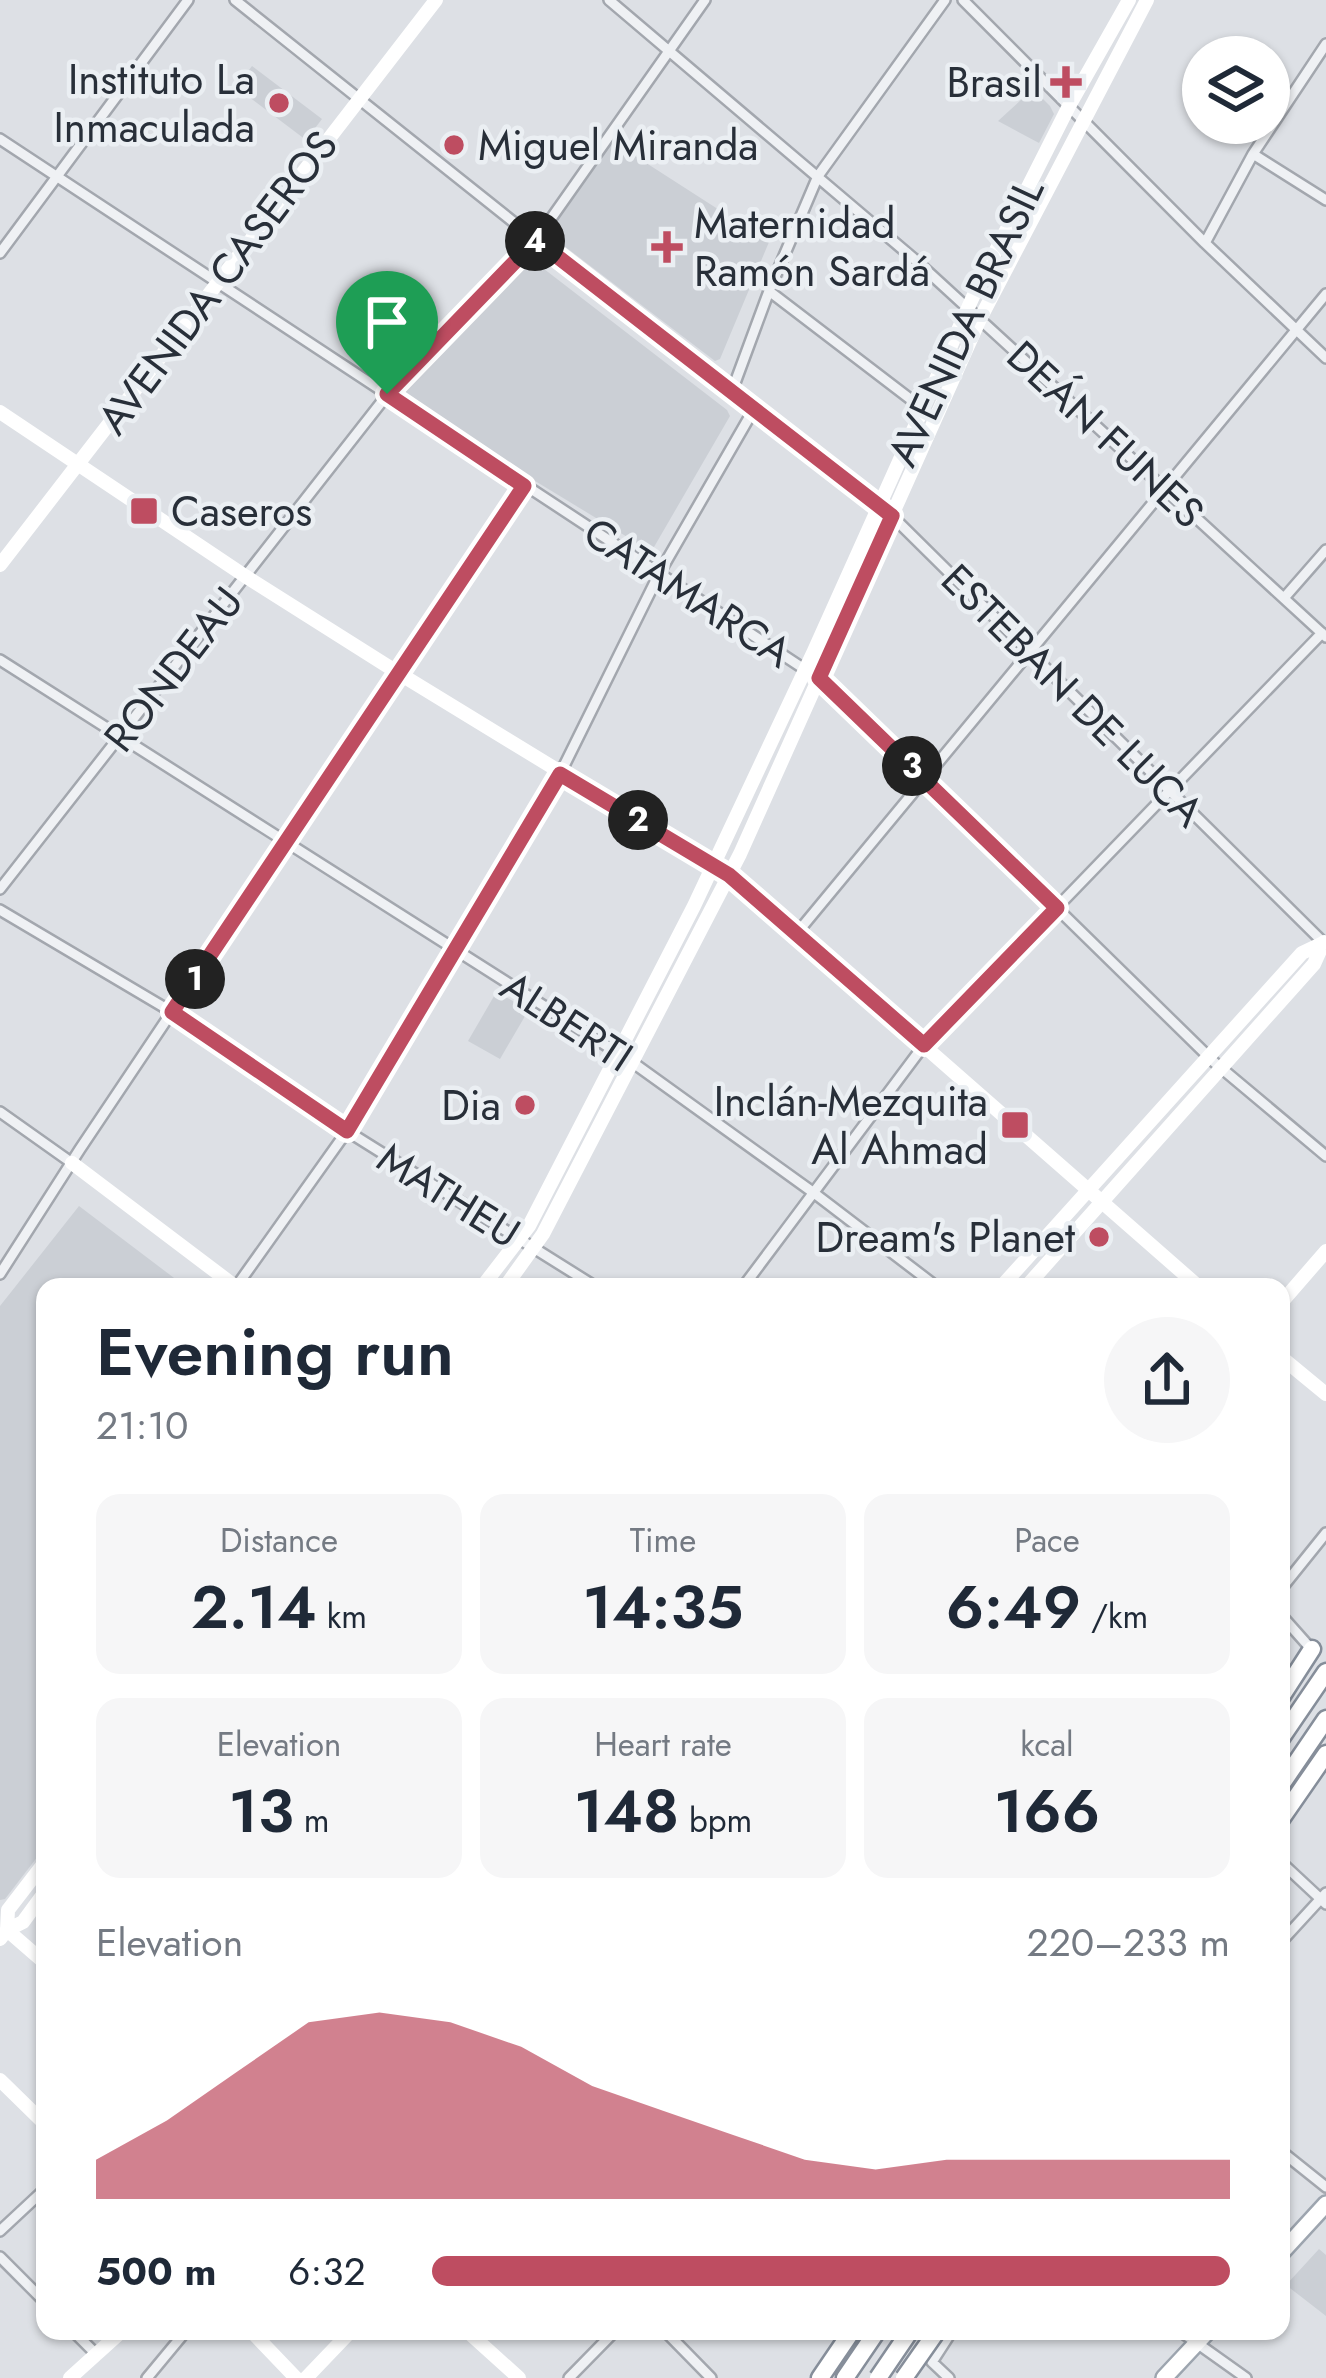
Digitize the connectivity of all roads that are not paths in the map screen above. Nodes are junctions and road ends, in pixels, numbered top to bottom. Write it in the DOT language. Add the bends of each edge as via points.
graph roads {
  1 [pos="188,0"];
  2 [pos="236,0"];
  3 [pos="609,0"];
  4 [pos="704,0"];
  5 [pos="945,0"];
  6 [pos="963,0"];
  7 [pos="1129,0"];
  8 [pos="1147,0"];
  9 [pos="434,1"];
  10 [pos="1326,44"];
  11 [pos="669,50"];
  12 [pos="358,99"];
  13 [pos="1070,106"];
  14 [pos="1082,119"];
  15 [pos="0,139"];
  16 [pos="1253,154"];
  17 [pos="818,176"];
  18 [pos="56,177"];
  19 [pos="1326,200"];
  20 [pos="536,240"];
  21 [pos="1205,243"];
  22 [pos="0,253"];
  23 [pos="215,283"];
  24 [pos="769,291"];
  25 [pos="1326,294"];
  26 [pos="968,307"];
  27 [pos="980,319"];
  28 [pos="1297,329"];
  29 [pos="1326,358"];
  30 [pos="732,391"];
  31 [pos="387,394"];
  32 [pos="922,408"];
  33 [pos="754,409"];
  34 [pos="0,412"];
  35 [pos="79,463"];
  36 [pos="524,486"];
  37 [pos="1165,488"];
  38 [pos="879,506"];
  39 [pos="892,516"];
  40 [pos="1326,550"];
  41 [pos="0,565"];
  42 [pos="660,572"];
  43 [pos="245,576"];
  44 [pos="1284,598"];
  45 [pos="1324,635"];
  46 [pos="1029,652"];
  47 [pos="0,660"];
  48 [pos="400,674"];
  49 [pos="812,674"];
  50 [pos="119,738"];
  51 [pos="560,774"];
  52 [pos="925,778"];
  53 [pos="1170,791"];
  54 [pos="287,842"];
  55 [pos="714,865"];
  56 [pos="729,875"];
  57 [pos="0,889"];
  58 [pos="1057,908"];
  59 [pos="0,910"];
  60 [pos="797,933"];
  61 [pos="1325,942"];
  62 [pos="456,951"];
  63 [pos="172,1012"];
  64 [pos="924,1045"];
  65 [pos="617,1052"];
  66 [pos="1207,1056"];
  67 [pos="632,1062"];
  68 [pos="1220,1068"];
  69 [pos="0,1112"];
  70 [pos="347,1131"];
  71 [pos="1326,1156"];
  72 [pos="72,1163"];
  73 [pos="1088,1190"];
  74 [pos="814,1193"];
  75 [pos="1102,1202"];
  76 [pos="520,1239"];
  77 [pos="534,1249"];
  78 [pos="1326,1251"];
  79 [pos="0,1274"];
  80 [pos="224,1278"];
  81 [pos="242,1278"];
  82 [pos="489,1278"];
  83 [pos="512,1278"];
  84 [pos="581,1278"];
  85 [pos="750,1278"];
  86 [pos="925,1278"];
  87 [pos="1009,1278"];
  88 [pos="1034,1278"];
  89 [pos="1189,1278"];
  90 [pos="1290,1293"];
  91 [pos="1290,1364"];
  92 [pos="1326,1394"];
  93 [pos="1326,1533"];
  94 [pos="1290,1578"];
  95 [pos="1290,1625"];
  96 [pos="1314,1652"];
  97 [pos="1326,1672"];
  98 [pos="1290,1685"];
  99 [pos="1326,1719"];
  100 [pos="1290,1725"];
  101 [pos="1326,1754"];
  102 [pos="1290,1772"];
  103 [pos="1290,1806"];
  104 [pos="1290,1870"];
  105 [pos="36,1874"];
  106 [pos="1324,1899"];
  107 [pos="36,1904"];
  108 [pos="2,1931"];
  109 [pos="1290,1933"];
  110 [pos="36,1956"];
  111 [pos="0,2080"];
  112 [pos="36,2115"];
  113 [pos="1290,2158"];
  114 [pos="1326,2187"];
  115 [pos="36,2197"];
  116 [pos="1326,2204"];
  117 [pos="0,2231"];
  118 [pos="1290,2243"];
  119 [pos="0,2257"];
  120 [pos="36,2293"];
  121 [pos="83,2340"];
  122 [pos="112,2340"];
  123 [pos="179,2340"];
  124 [pos="260,2340"];
  125 [pos="342,2340"];
  126 [pos="477,2340"];
  127 [pos="606,2340"];
  128 [pos="674,2340"];
  129 [pos="846,2340"];
  130 [pos="872,2340"];
  131 [pos="904,2340"];
  132 [pos="931,2340"];
  133 [pos="946,2340"];
  134 [pos="1200,2340"];
  135 [pos="1206,2340"];
  136 [pos="96,2354"];
  137 [pos="70,2378"];
  138 [pos="147,2378"];
  139 [pos="296,2378"];
  140 [pos="305,2378"];
  141 [pos="519,2378"];
  142 [pos="569,2378"];
  143 [pos="711,2378"];
  144 [pos="820,2378"];
  145 [pos="845,2378"];
  146 [pos="878,2378"];
  147 [pos="904,2378"];
  148 [pos="949,2378"];
  149 [pos="1164,2378"];
  150 [pos="1246,2378"];
  1 -- 18 [label="street"];
  2 -- 12 [label="street, ESTEBAN DE LUCA"];
  3 -- 11 [label="street, DEÁN FUNES"];
  4 -- 11 [label="street, RONDEAU"];
  5 -- 17 [label="street"];
  6 -- 13 [label="street"];
  7 -- 13 [label="main road, AVENIDA BRASIL"];
  8 -- 14 [label="main road, AVENIDA BRASIL"];
  9 -- 12 [label="main road, AVENIDA CASEROS"];
  10 -- 16 [label="street"];
  11 -- 17 [label="street, DEÁN FUNES"];
  11 -- 20 [label="street, RONDEAU"];
  12 -- 20 [label="street, ESTEBAN DE LUCA"];
  12 -- 23 [label="main road, AVENIDA CASEROS"];
  13 -- 14 [label="street"];
  13 -- 26 [label="main road, AVENIDA BRASIL"];
  14 -- 21 [label="street"];
  14 -- 27 [label="main road, AVENIDA BRASIL"];
  15 -- 18 [label="street, CATAMARCA"];
  16 -- 19 [label="street"];
  16 -- 21 [label="street"];
  17 -- 24 [label="street"];
  17 -- 26 [label="street, DEÁN FUNES"];
  18 -- 22 [label="street"];
  18 -- 23 [label="street, CATAMARCA"];
  20 -- 30 [label="street, ESTEBAN DE LUCA"];
  20 -- 31 [label="street, RONDEAU"];
  21 -- 28 [label="street"];
  23 -- 31 [label="street, CATAMARCA"];
  23 -- 35 [label="main road, AVENIDA CASEROS"];
  24 -- 30 [label="street"];
  24 -- 32 [label="street"];
  25 -- 28 [label="street"];
  26 -- 27 [label="street, DEÁN FUNES"];
  26 -- 32 [label="main road, AVENIDA BRASIL"];
  27 -- 37 [label="street, DEÁN FUNES"];
  27 -- 39 [label="main road, AVENIDA BRASIL"];
  28 -- 29 [label="street"];
  28 -- 37 [label="street"];
  30 -- 33 [label="street, ESTEBAN DE LUCA"];
  31 -- 36 [label="street, CATAMARCA"];
  31 -- 43 [label="street, RONDEAU"];
  32 -- 38 [label="main road, AVENIDA BRASIL"];
  33 -- 38 [label="street, ESTEBAN DE LUCA"];
  33 -- 42 [label="street"];
  34 -- 35 [label="main road"];
  35 -- 41 [label="main road, AVENIDA CASEROS"];
  35 -- 43 [label="main road"];
  36 -- 42 [label="street, CATAMARCA"];
  36 -- 48 [label="street"];
  37 -- 44 [label="street, DEÁN FUNES"];
  37 -- 46 [label="street"];
  38 -- 39 [label="street, ESTEBAN DE LUCA"];
  38 -- 49 [label="main road, AVENIDA BRASIL"];
  39 -- 46 [label="street, ESTEBAN DE LUCA"];
  39 -- 49 [label="main road, AVENIDA BRASIL"];
  40 -- 44 [label="street"];
  42 -- 49 [label="street, CATAMARCA"];
  42 -- 51 [label="street"];
  43 -- 48 [label="main road"];
  43 -- 50 [label="street, RONDEAU"];
  44 -- 45 [label="street, DEÁN FUNES"];
  45 -- 53 [label="street"];
  46 -- 52 [label="street"];
  46 -- 53 [label="street, ESTEBAN DE LUCA"];
  47 -- 50 [label="street, ALBERTI"];
  48 -- 51 [label="main road"];
  48 -- 54 [label="street"];
  49 -- 52 [label="street, CATAMARCA"];
  49 -- 55 [label="main road, AVENIDA BRASIL"];
  49 -- 56 [label="main road, AVENIDA BRASIL"];
  50 -- 54 [label="street, ALBERTI"];
  50 -- 57 [label="street, RONDEAU"];
  51 -- 55 [label="main road"];
  51 -- 62 [label="street"];
  52 -- 58 [label="street, CATAMARCA"];
  52 -- 60 [label="street"];
  53 -- 58 [label="street"];
  53 -- 61 [label="street, ESTEBAN DE LUCA"];
  54 -- 62 [label="street, ALBERTI"];
  54 -- 63 [label="street"];
  55 -- 56 [label="main road"];
  55 -- 65 [label="main road, AVENIDA BRASIL"];
  56 -- 60 [label="main road"];
  56 -- 67 [label="main road, AVENIDA BRASIL"];
  58 -- 64 [label="street"];
  58 -- 66 [label="street, CATAMARCA"];
  59 -- 63 [label="street, MATHEU"];
  60 -- 64 [label="main road"];
  61 -- 66 [label="main road" via="1302,953"];
  61 -- 68 [label="main road"];
  62 -- 65 [label="street, ALBERTI"];
  62 -- 70 [label="street"];
  63 -- 70 [label="street, MATHEU"];
  63 -- 72 [label="street"];
  64 -- 73 [label="main road"];
  64 -- 74 [label="street"];
  65 -- 67 [label="street, ALBERTI"];
  65 -- 76 [label="main road, AVENIDA BRASIL"];
  66 -- 68 [label="street, CATAMARCA"];
  66 -- 73 [label="main road"];
  67 -- 74 [label="street, ALBERTI"];
  67 -- 77 [label="main road, AVENIDA BRASIL"];
  68 -- 71 [label="street, CATAMARCA"];
  68 -- 75 [label="main road"];
  69 -- 72 [label="street"];
  70 -- 76 [label="street, MATHEU"];
  70 -- 81 [label="street"];
  72 -- 79 [label="street"];
  72 -- 80 [label="main road"];
  73 -- 75 [label="main road"];
  73 -- 87 [label="main road"];
  74 -- 85 [label="street"];
  74 -- 86 [label="street, ALBERTI"];
  75 -- 88 [label="main road"];
  75 -- 89 [label="main road"];
  76 -- 77 [label="street, MATHEU"];
  76 -- 82 [label="main road, AVENIDA BRASIL"];
  77 -- 83 [label="main road, AVENIDA BRASIL"];
  77 -- 84 [label="street, MATHEU"];
  78 -- 90 [label="main road"];
  91 -- 92 [label="main road"];
  93 -- 94 [label="street"];
  95 -- 96 [label="street"];
  96 -- 98 [label="highway"];
  97 -- 100 [label="highway"];
  99 -- 102 [label="highway"];
  101 -- 103 [label="highway"];
  104 -- 106 [label="street"];
  105 -- 108 [label="main road"];
  106 -- 109 [label="street"];
  107 -- 108 [label="main road"];
  108 -- 110 [label="main road"];
  111 -- 112 [label="main road"];
  113 -- 114 [label="street"];
  115 -- 117 [label="street"];
  116 -- 118 [label="main road"];
  119 -- 120 [label="street"];
  121 -- 136 [label="street"];
  122 -- 136 [label="main road"];
  123 -- 138 [label="street"];
  124 -- 139 [label="main road"];
  125 -- 140 [label="main road"];
  126 -- 141 [label="main road"];
  127 -- 142 [label="street"];
  128 -- 143 [label="street"];
  129 -- 144 [label="highway"];
  130 -- 145 [label="highway"];
  131 -- 146 [label="highway, bridge"];
  132 -- 147 [label="highway, bridge"];
  133 -- 148 [label="street" via="932,2362"];
  134 -- 149 [label="main road"];
  135 -- 150 [label="street"];
  136 -- 137 [label="main road"];
}
